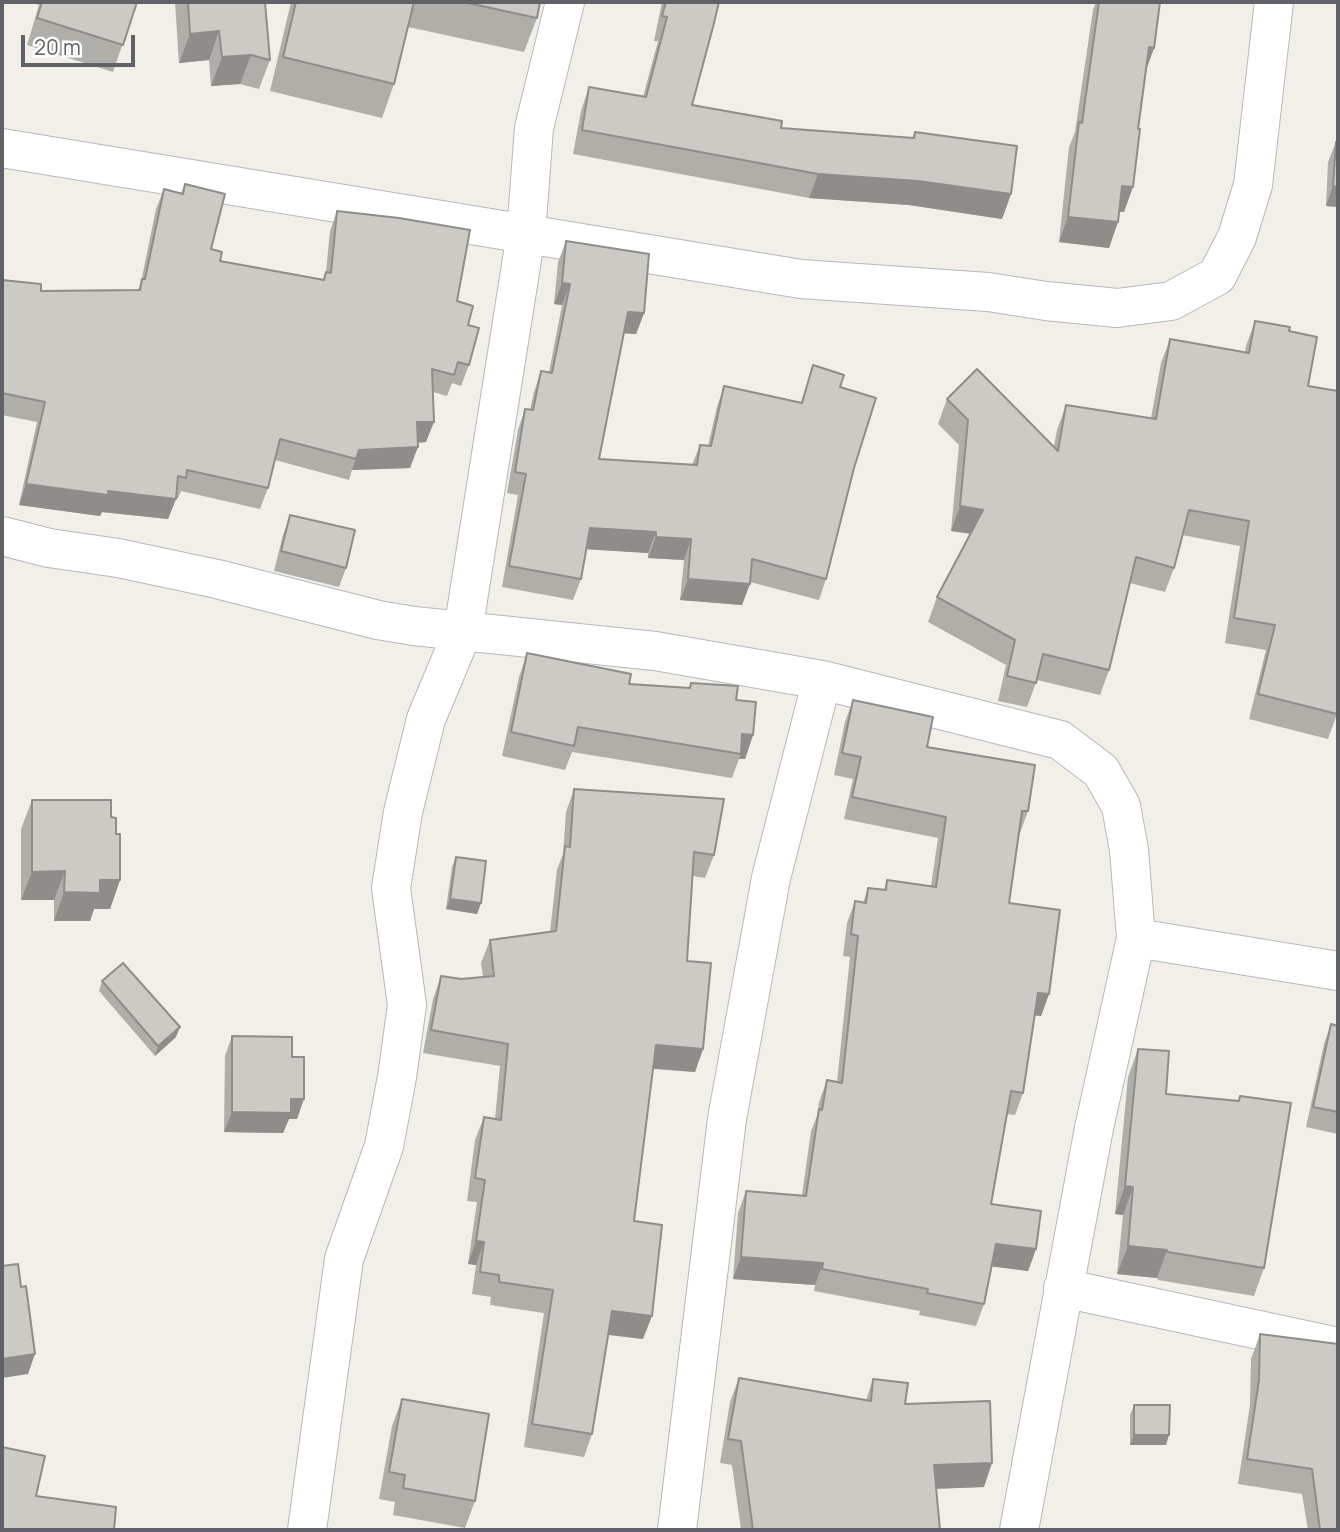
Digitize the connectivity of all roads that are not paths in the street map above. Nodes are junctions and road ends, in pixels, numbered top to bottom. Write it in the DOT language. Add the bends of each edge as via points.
graph roads {
  1 [pos="565,2"];
  2 [pos="1274,2"];
  3 [pos="2,148"];
  4 [pos="526,234"];
  5 [pos="2,536"];
  6 [pos="463,631"];
  7 [pos="822,680"];
  8 [pos="1136,938"];
  9 [pos="1338,971"];
  10 [pos="1063,1288"];
  11 [pos="1338,1347"];
  12 [pos="307,1530"];
  13 [pos="677,1530"];
  14 [pos="1019,1530"];
  1 -- 4 [label="street" via="534,128"];
  2 -- 4 [label="street" via="1253,185 1237,237 1217,276 1171,301 1117,308 988,292 801,279"];
  3 -- 4 [label="street"];
  4 -- 6 [label="street"];
  5 -- 6 [label="street" via="217,579 378,620"];
  6 -- 7 [label="street" via="654,651"];
  6 -- 12 [label="street" via="426,719 402,812 391,888 407,1005 384,1146 344,1259"];
  7 -- 8 [label="street" via="1060,740 1101,771 1121,806"];
  7 -- 13 [label="street" via="771,878 727,1119"];
  8 -- 9 [label="street"];
  8 -- 10 [label="street"];
  10 -- 11 [label="street"];
  10 -- 14 [label="street"];
}
